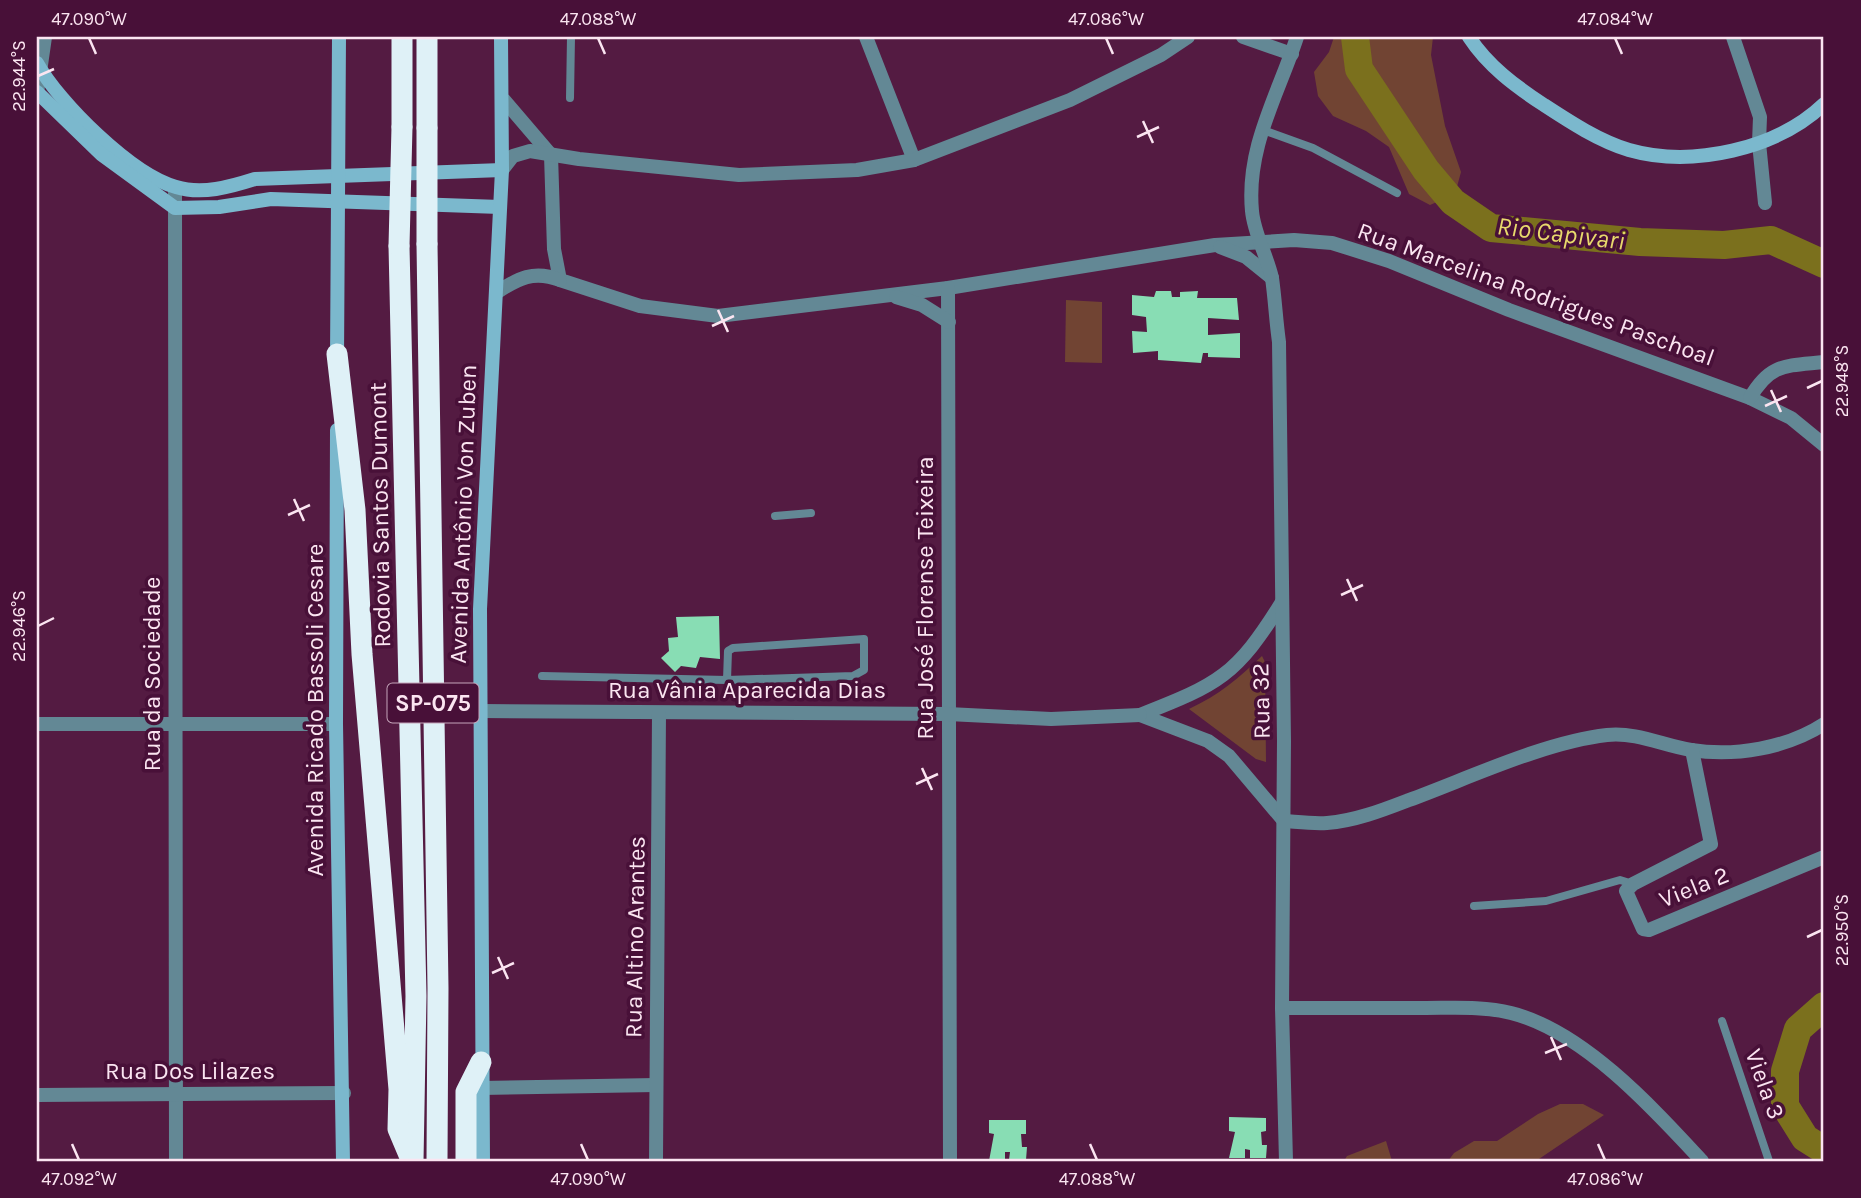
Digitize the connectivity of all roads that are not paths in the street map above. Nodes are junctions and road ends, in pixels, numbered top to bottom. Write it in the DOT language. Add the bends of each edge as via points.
graph roads {
  1 [pos="45,37"];
  2 [pos="339,37"];
  3 [pos="402,37"];
  4 [pos="427,37"];
  5 [pos="501,37"];
  6 [pos="571,37"];
  7 [pos="866,37"];
  8 [pos="1188,37"];
  9 [pos="1243,37"];
  10 [pos="1297,37"];
  11 [pos="1469,37"];
  12 [pos="1733,37"];
  13 [pos="1292,54"];
  14 [pos="38,66"];
  15 [pos="37,93"];
  16 [pos="570,97"];
  17 [pos="504,100"];
  18 [pos="1824,104"];
  19 [pos="1260,129"];
  20 [pos="1759,143"];
  21 [pos="551,155"];
  22 [pos="915,160"];
  23 [pos="502,170"];
  24 [pos="340,175"];
  25 [pos="175,187"];
  26 [pos="1397,193"];
  27 [pos="340,203"];
  28 [pos="1765,203"];
  29 [pos="500,207"];
  30 [pos="175,208"];
  31 [pos="1262,241"];
  32 [pos="1216,245"];
  33 [pos="1272,278"];
  34 [pos="560,280"];
  35 [pos="948,288"];
  36 [pos="496,293"];
  37 [pos="887,295"];
  38 [pos="949,322"];
  39 [pos="337,354"];
  40 [pos="1824,362"];
  41 [pos="1750,398"];
  42 [pos="1824,445"];
  43 [pos="811,513"];
  44 [pos="775,516"];
  45 [pos="1282,602"];
  46 [pos="542,676"];
  47 [pos="727,680"];
  48 [pos="481,711"];
  49 [pos="659,713"];
  50 [pos="947,714"];
  51 [pos="1140,715"];
  52 [pos="174,723"];
  53 [pos="37,724"];
  54 [pos="336,724"];
  55 [pos="1824,724"];
  56 [pos="1692,750"];
  57 [pos="1284,821"];
  58 [pos="1824,858"];
  59 [pos="1633,884"];
  60 [pos="1474,906"];
  61 [pos="1282,1008"];
  62 [pos="1722,1021"];
  63 [pos="481,1062"];
  64 [pos="656,1084"];
  65 [pos="481,1088"];
  66 [pos="177,1093"];
  67 [pos="344,1093"];
  68 [pos="37,1095"];
  69 [pos="176,1161"];
  70 [pos="343,1161"];
  71 [pos="412,1161"];
  72 [pos="437,1161"];
  73 [pos="466,1161"];
  74 [pos="483,1161"];
  75 [pos="656,1161"];
  76 [pos="950,1161"];
  77 [pos="1286,1161"];
  78 [pos="1702,1161"];
  79 [pos="1769,1161"];
  1 -- 14 [label="street"];
  2 -- 24 [label="street, Avenida Ricado Bassoli Cesare"];
  3 -- 71 [label="highway, Rodovia Santos Dumont / SP-075, bridge" via="399,246 416,996"];
  4 -- 72 [label="highway, Rodovia Santos Dumont / SP-075, bridge"];
  5 -- 17 [label="street, Avenida Antônio Von Zuben"];
  6 -- 16 [label="lane"];
  7 -- 22 [label="street"];
  8 -- 22 [label="street" via="1070,100"];
  9 -- 13 [label="street"];
  10 -- 13 [label="street, Rua 32"];
  11 -- 20 [label="street" via="1519,89 1592,134 1629,150 1687,155"];
  12 -- 20 [label="street" via="1760,117"];
  13 -- 19 [label="street, Rua 32"];
  14 -- 15 [label="street"];
  14 -- 25 [label="street" via="65,104 118,152"];
  15 -- 30 [label="street" via="101,155"];
  17 -- 21 [label="street"];
  17 -- 23 [label="street, Avenida Antônio Von Zuben"];
  18 -- 20 [label="street" via="1810,118"];
  19 -- 26 [label="lane" via="1313,148"];
  19 -- 31 [label="street, Rua 32" via="1252,208 1254,227"];
  20 -- 28 [label="street"];
  21 -- 22 [label="street" via="740,174 857,170"];
  21 -- 23 [label="street" via="522,152"];
  21 -- 34 [label="street" via="554,249"];
  23 -- 24 [label="street"];
  23 -- 29 [label="street, Avenida Antônio Von Zuben"];
  24 -- 25 [label="street" via="255,179 204,190"];
  24 -- 27 [label="street, Avenida Ricado Bassoli Cesare"];
  25 -- 30 [label="street, Rua da Sociedade"];
  27 -- 29 [label="street"];
  27 -- 30 [label="street" via="271,199"];
  27 -- 39 [label="street, Avenida Ricado Bassoli Cesare"];
  29 -- 36 [label="street, Avenida Antônio Von Zuben"];
  30 -- 52 [label="street, Rua da Sociedade"];
  31 -- 32 [label="street, Rua Marcelina Rodrigues Paschoal"];
  31 -- 33 [label="street, Rua 32"];
  31 -- 41 [label="street, Rua Marcelina Rodrigues Paschoal" via="1332,243 1389,261"];
  32 -- 33 [label="street" via="1246,257"];
  32 -- 35 [label="street, Rua Marcelina Rodrigues Paschoal"];
  33 -- 45 [label="street, Rua 32" via="1279,342"];
  34 -- 36 [label="street, Rua Marcelina Rodrigues Paschoal" via="530,275"];
  34 -- 37 [label="street, Rua Marcelina Rodrigues Paschoal" via="640,306 718,316"];
  35 -- 37 [label="street, Rua Marcelina Rodrigues Paschoal"];
  35 -- 38 [label="street, Rua José Florense Teixeira"];
  36 -- 48 [label="street, Avenida Antônio Von Zuben" via="480,609"];
  37 -- 38 [label="street, Rua Marcelina Rodrigues Paschoal" via="922,304"];
  38 -- 50 [label="street, Rua José Florense Teixeira"];
  39 -- 54 [label="street, Avenida Ricado Bassoli Cesare"];
  39 -- 71 [label="highway" via="355,510 362,654 399,1089 398,1129"];
  40 -- 41 [label="street" via="1771,371"];
  41 -- 42 [label="street, Rua Marcelina Rodrigues Paschoal" via="1791,418"];
  43 -- 44 [label="lane"];
  45 -- 51 [label="street, Rua Vânia Aparecida Dias" via="1237,666 1211,686"];
  45 -- 57 [label="street, Rua 32"];
  46 -- 47 [label="lane"];
  47 -- 47 [label="lane" via="861,674 864,639 733,648 728,651"];
  48 -- 49 [label="street, Rua Vânia Aparecida Dias"];
  48 -- 63 [label="street, Avenida Antônio Von Zuben"];
  49 -- 50 [label="street, Rua Vânia Aparecida Dias"];
  49 -- 64 [label="street, Rua Altino Arantes"];
  50 -- 51 [label="street, Rua Vânia Aparecida Dias" via="1051,719"];
  50 -- 76 [label="street, Rua José Florense Teixeira"];
  51 -- 57 [label="street, Rua Vânia Aparecida Dias" via="1208,741 1229,756"];
  52 -- 53 [label="street"];
  52 -- 54 [label="street"];
  52 -- 66 [label="street, Rua da Sociedade"];
  54 -- 67 [label="street, Avenida Ricado Bassoli Cesare"];
  55 -- 56 [label="street" via="1774,746"];
  56 -- 57 [label="street" via="1640,736 1599,737 1511,763 1366,816 1326,823"];
  56 -- 59 [label="street, Viela 2" via="1711,844"];
  57 -- 61 [label="street, Rua 32"];
  58 -- 59 [label="street, Viela 2" via="1647,930 1626,896"];
  59 -- 60 [label="lane" via="1620,880 1546,901"];
  61 -- 77 [label="street, Rua 32"];
  61 -- 78 [label="street" via="1461,1008 1509,1012 1543,1024 1589,1054 1638,1096"];
  62 -- 79 [label="lane, Viela 3"];
  63 -- 65 [label="street, Avenida Antônio Von Zuben"];
  63 -- 73 [label="highway" via="466,1091"];
  64 -- 65 [label="street"];
  64 -- 75 [label="street, Rua Altino Arantes"];
  65 -- 74 [label="street, Avenida Antônio Von Zuben"];
  66 -- 67 [label="street, Rua Dos Lilazes"];
  66 -- 68 [label="street, Rua Dos Lilazes"];
  66 -- 69 [label="street, Rua da Sociedade"];
  67 -- 70 [label="street, Avenida Ricado Bassoli Cesare"];
}
